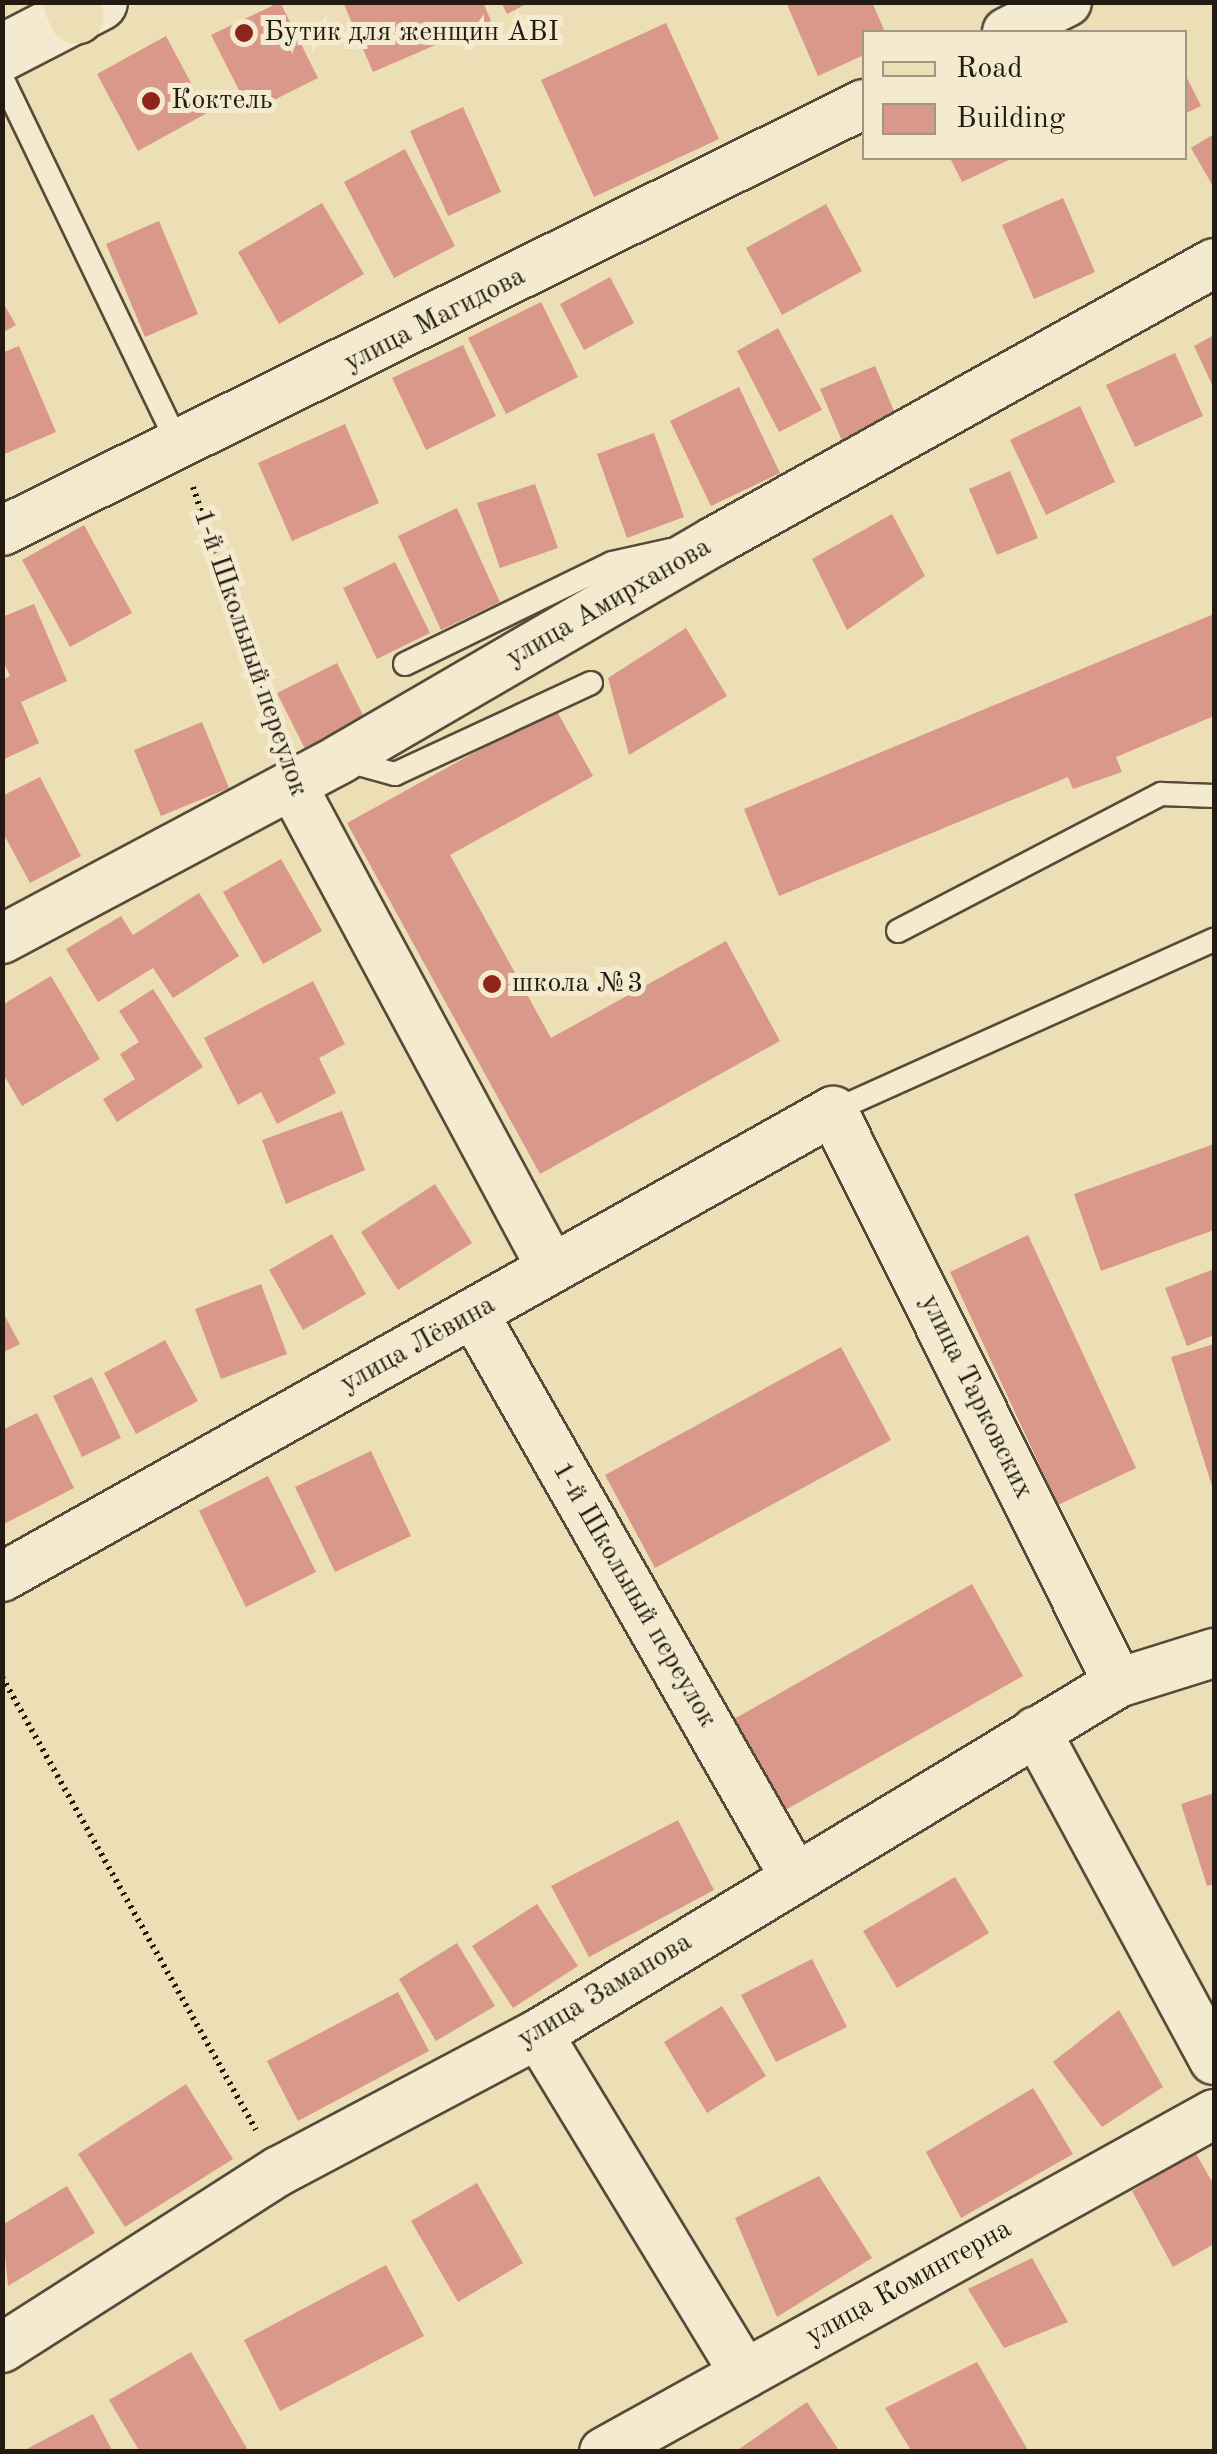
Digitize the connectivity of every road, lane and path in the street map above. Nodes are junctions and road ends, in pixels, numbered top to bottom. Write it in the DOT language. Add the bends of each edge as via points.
graph roads {
  1 [pos="19,2"];
  2 [pos="1067,2"];
  3 [pos="82,7"];
  4 [pos="2,12"];
  5 [pos="1011,30"];
  6 [pos="2,52"];
  7 [pos="2,78"];
  8 [pos="862,105"];
  9 [pos="1214,264"];
  10 [pos="180,448"];
  11 [pos="2,531"];
  12 [pos="714,542"];
  13 [pos="405,664"];
  14 [pos="592,683"];
  15 [pos="340,760"];
  16 [pos="292,785"];
  17 [pos="1214,796"];
  18 [pos="898,930"];
  19 [pos="2,940"];
  20 [pos="1214,940"];
  21 [pos="833,1112"];
  22 [pos="552,1269"];
  23 [pos="474,1314"];
  24 [pos="2,1576"];
  25 [pos="1214,1653"];
  26 [pos="2,1678"];
  27 [pos="1118,1683"];
  28 [pos="1036,1731"];
  29 [pos="794,1876"];
  30 [pos="538,2034"];
  31 [pos="1214,2060"];
  32 [pos="1214,2114"];
  33 [pos="278,2171"];
  34 [pos="2,2348"];
  35 [pos="745,2374"];
  36 [pos="604,2452"];
  1 -- 4 [label="main road"];
  2 -- 5 [label="street"];
  3 -- 6 [label="main road"];
  7 -- 10 [label="lane"];
  8 -- 10 [label="street, улица Магидова"];
  9 -- 12 [label="street, улица Амирханова"];
  10 -- 11 [label="street, улица Магидова"];
  10 -- 16 [label="path, 1-й Школьный переулок"];
  12 -- 13 [label="lane" via="612,562"];
  12 -- 15 [label="street, улица Амирханова"];
  14 -- 15 [label="lane" via="395,774"];
  15 -- 16 [label="street, улица Амирханова"];
  16 -- 19 [label="street, улица Амирханова"];
  16 -- 22 [label="street, 1-й Школьный переулок"];
  17 -- 18 [label="lane" via="1160,794"];
  20 -- 21 [label="lane"];
  21 -- 22 [label="street, улица Лёвина"];
  21 -- 27 [label="street, улица Тарковских"];
  22 -- 23 [label="street, улица Лёвина"];
  23 -- 24 [label="street, улица Лёвина"];
  23 -- 29 [label="street, 1-й Школьный переулок"];
  25 -- 27 [label="street, улица Заманова"];
  26 -- 33 [label="path"];
  27 -- 28 [label="street, улица Заманова"];
  28 -- 29 [label="street, улица Заманова"];
  28 -- 31 [label="street"];
  29 -- 30 [label="street, улица Заманова"];
  30 -- 33 [label="street, улица Заманова"];
  30 -- 35 [label="street"];
  32 -- 35 [label="street, улица Коминтерна"];
  33 -- 34 [label="street, улица Заманова"];
  35 -- 36 [label="street, улица Коминтерна"];
}
